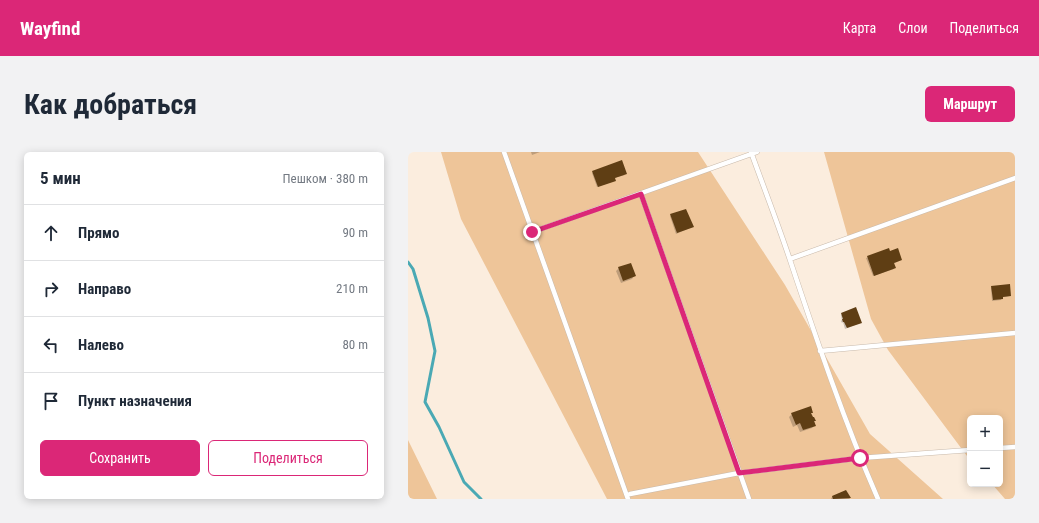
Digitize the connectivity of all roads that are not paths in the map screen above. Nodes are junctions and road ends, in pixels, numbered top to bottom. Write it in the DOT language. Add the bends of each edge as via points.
graph roads {
  1 [pos="504,152"];
  2 [pos="753,153"];
  3 [pos="1015,178"];
  4 [pos="641,194"];
  5 [pos="532,232"];
  6 [pos="790,259"];
  7 [pos="1015,333"];
  8 [pos="820,351"];
  9 [pos="1015,447"];
  10 [pos="1003,448"];
  11 [pos="967,450"];
  12 [pos="860,458"];
  13 [pos="739,473"];
  14 [pos="630,494"];
  15 [pos="628,499"];
  16 [pos="749,499"];
  17 [pos="878,499"];
  1 -- 5 [label="lane"];
  2 -- 4 [label="lane"];
  2 -- 6 [label="lane"];
  3 -- 6 [label="lane"];
  4 -- 5 [label="lane"];
  4 -- 13 [label="lane"];
  5 -- 15 [label="lane"];
  6 -- 8 [label="lane"];
  7 -- 8 [label="lane"];
  8 -- 12 [label="lane"];
  9 -- 10 [label="lane"];
  11 -- 12 [label="lane"];
  12 -- 13 [label="lane"];
  12 -- 17 [label="lane"];
  13 -- 14 [label="lane"];
  13 -- 16 [label="lane"];
}
